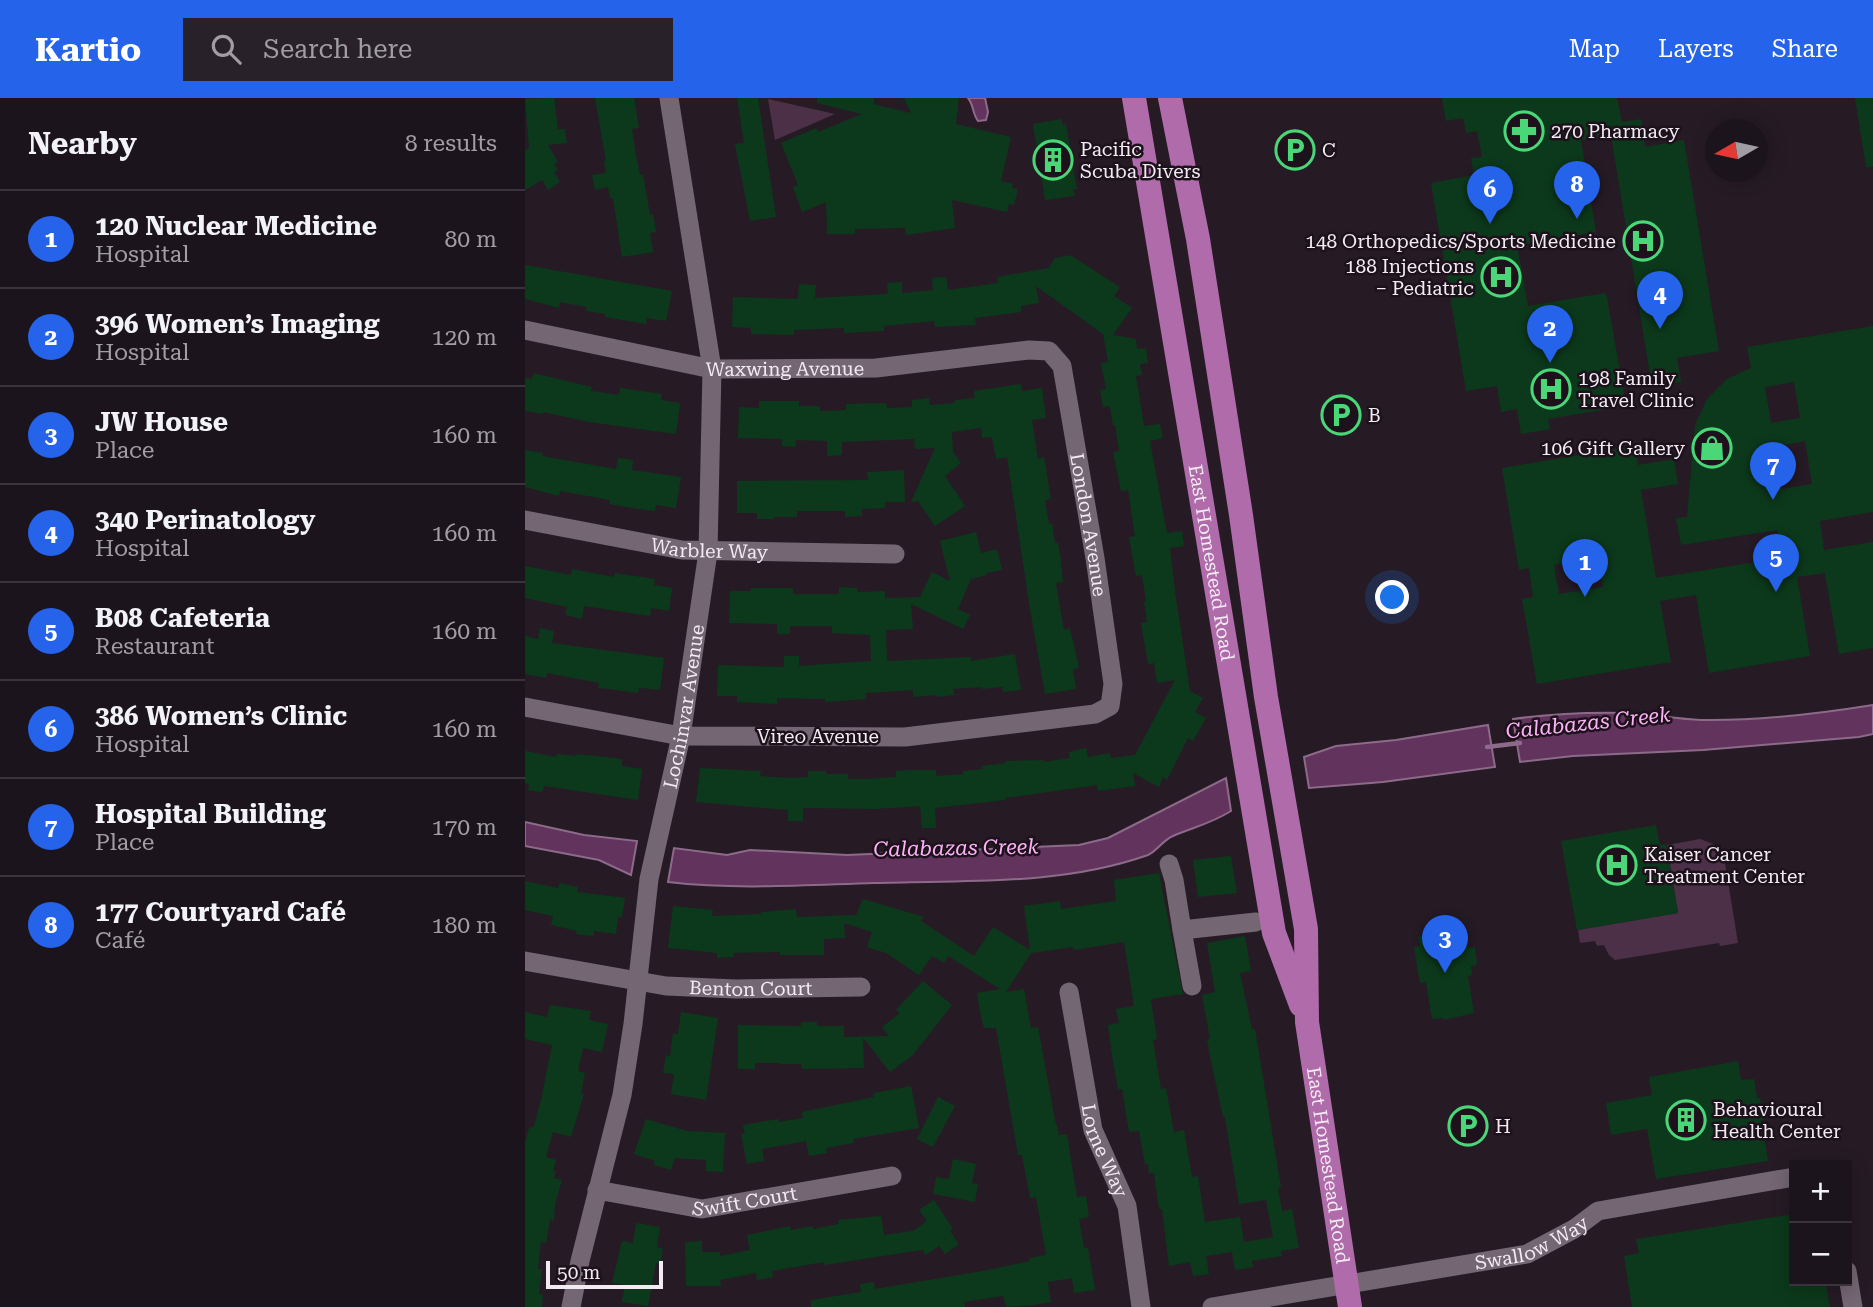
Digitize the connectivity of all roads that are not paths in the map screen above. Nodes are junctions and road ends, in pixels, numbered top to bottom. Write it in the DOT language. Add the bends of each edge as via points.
graph roads {
  1 [pos="669,98"];
  2 [pos="1133,98"];
  3 [pos="1170,98"];
  4 [pos="525,330"];
  5 [pos="1049,351"];
  6 [pos="712,369"];
  7 [pos="525,520"];
  8 [pos="708,552"];
  9 [pos="895,554"];
  10 [pos="525,706"];
  11 [pos="1110,706"];
  12 [pos="681,736"];
  13 [pos="1169,864"];
  14 [pos="1256,922"];
  15 [pos="1182,930"];
  16 [pos="525,961"];
  17 [pos="638,982"];
  18 [pos="1192,986"];
  19 [pos="861,987"];
  20 [pos="1069,992"];
  21 [pos="1307,1022"];
  22 [pos="892,1176"];
  23 [pos="1789,1178"];
  24 [pos="597,1190"];
  25 [pos="1850,1286"];
  26 [pos="1348,1296"];
  27 [pos="571,1307"];
  28 [pos="1141,1307"];
  29 [pos="1212,1307"];
  30 [pos="1853,1307"];
  1 -- 6 [label="street, Lochinvar Avenue"];
  2 -- 21 [label="main road, East Homestead Road" via="1274,933"];
  3 -- 21 [label="main road, East Homestead Road" via="1200,250 1266,697 1306,929"];
  4 -- 6 [label="street, Waxwing Avenue"];
  5 -- 6 [label="street, Waxwing Avenue" via="876,368"];
  5 -- 11 [label="street, London Avenue" via="1062,366 1095,558 1113,684"];
  6 -- 8 [label="street, Lochinvar Avenue"];
  7 -- 8 [label="street, Warbler Way"];
  8 -- 9 [label="street, Warbler Way"];
  8 -- 12 [label="street, Lochinvar Avenue"];
  10 -- 12 [label="street, Vireo Avenue"];
  11 -- 12 [label="street, Vireo Avenue" via="1095,714 905,737"];
  12 -- 17 [label="street, Lochinvar Avenue" via="653,856"];
  13 -- 15 [label="street"];
  14 -- 15 [label="street"];
  15 -- 18 [label="street"];
  16 -- 17 [label="street, Benton Court"];
  17 -- 19 [label="street, Benton Court" via="736,989"];
  17 -- 24 [label="street, Lochinvar Avenue" via="622,1095"];
  20 -- 28 [label="street, Lorne Way" via="1093,1130 1126,1206"];
  21 -- 26 [label="main road, East Homestead Road"];
  22 -- 24 [label="street, Swift Court" via="702,1209"];
  23 -- 26 [label="street, Swallow Way" via="1598,1211 1527,1254"];
  24 -- 27 [label="street, Lochinvar Avenue"];
  25 -- 30 [label="street"];
  26 -- 29 [label="street, Swallow Way"];
}
